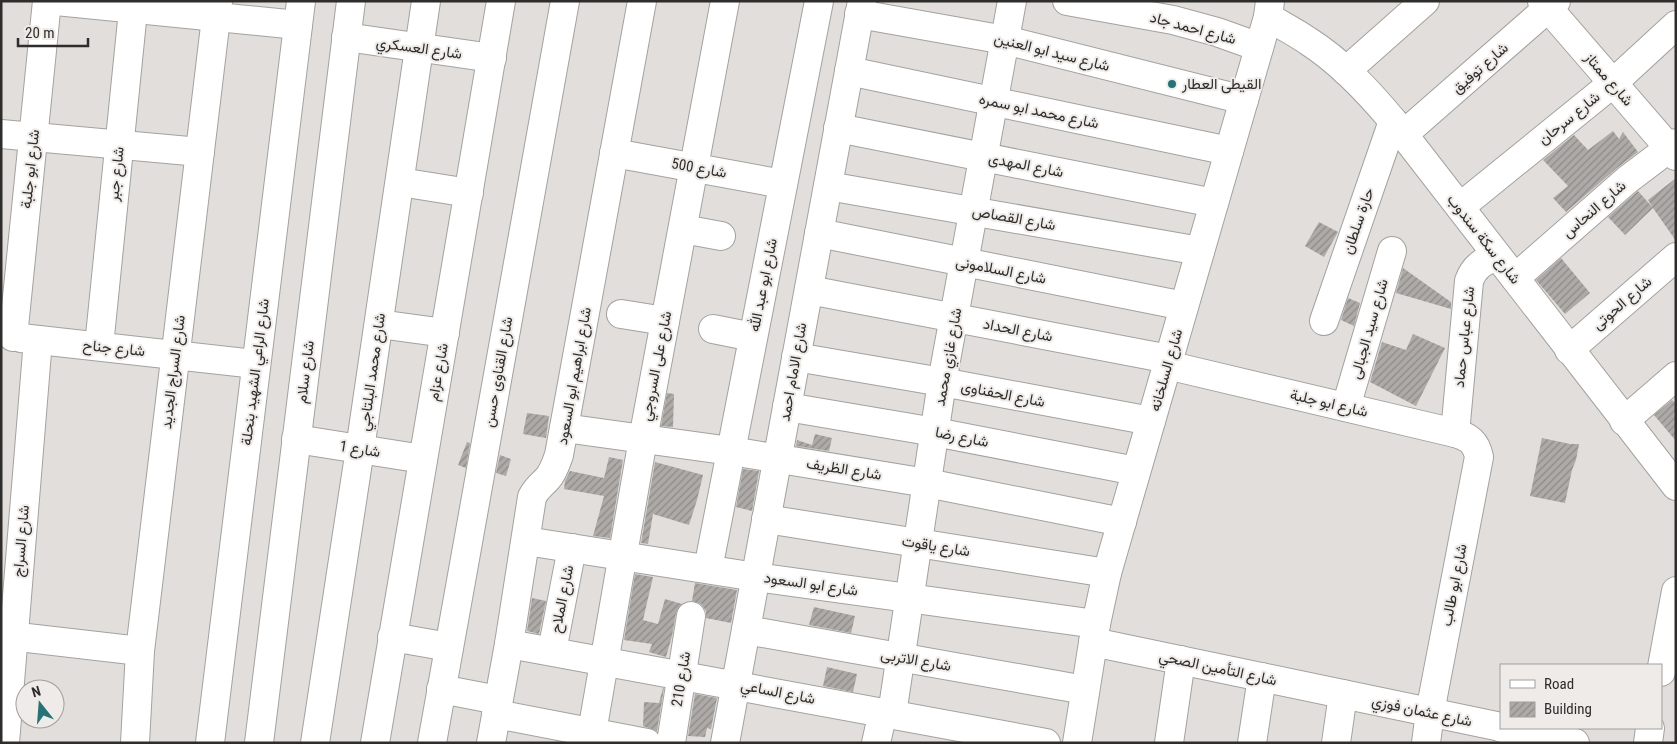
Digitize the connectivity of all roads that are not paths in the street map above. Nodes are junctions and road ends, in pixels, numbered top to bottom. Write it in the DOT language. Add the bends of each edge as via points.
graph roads {
  1 [pos="46,1"];
  2 [pos="56,1"];
  3 [pos="351,1"];
  4 [pos="426,1"];
  5 [pos="501,1"];
  6 [pos="565,1"];
  7 [pos="642,1"];
  8 [pos="725,1"];
  9 [pos="1012,1"];
  10 [pos="1067,1"];
  11 [pos="1425,1"];
  12 [pos="815,2"];
  13 [pos="1549,4"];
  14 [pos="134,5"];
  15 [pos="860,8"];
  16 [pos="217,9"];
  17 [pos="1269,9"];
  18 [pos="299,13"];
  19 [pos="1676,25"];
  20 [pos="346,37"];
  21 [pos="1005,40"];
  22 [pos="1259,47"];
  23 [pos="419,48"];
  24 [pos="492,58"];
  25 [pos="849,71"];
  26 [pos="1346,71"];
  27 [pos="1613,82"];
  28 [pos="1244,100"];
  29 [pos="994,101"];
  30 [pos="838,128"];
  31 [pos="1398,128"];
  32 [pos="1,134"];
  33 [pos="33,137"];
  34 [pos="120,144"];
  35 [pos="1674,149"];
  36 [pos="1229,151"];
  37 [pos="200,152"];
  38 [pos="614,153"];
  39 [pos="984,157"];
  40 [pos="694,168"];
  41 [pos="400,182"];
  42 [pos="783,184"];
  43 [pos="828,186"];
  44 [pos="469,193"];
  45 [pos="1214,203"];
  46 [pos="1460,207"];
  47 [pos="974,210"];
  48 [pos="682,229"];
  49 [pos="819,233"];
  50 [pos="721,236"];
  51 [pos="1200,250"];
  52 [pos="1392,251"];
  53 [pos="1497,256"];
  54 [pos="1676,258"];
  55 [pos="964,263"];
  56 [pos="1514,278"];
  57 [pos="808,290"];
  58 [pos="1184,306"];
  59 [pos="621,314"];
  60 [pos="954,318"];
  61 [pos="665,321"];
  62 [pos="1324,321"];
  63 [pos="379,324"];
  64 [pos="713,328"];
  65 [pos="445,332"];
  66 [pos="18,337"];
  67 [pos="753,337"];
  68 [pos="99,346"];
  69 [pos="1569,350"];
  70 [pos="175,355"];
  71 [pos="796,357"];
  72 [pos="1168,362"];
  73 [pos="256,364"];
  74 [pos="1676,376"];
  75 [pos="942,382"];
  76 [pos="787,407"];
  77 [pos="1346,407"];
  78 [pos="1624,421"];
  79 [pos="1151,422"];
  80 [pos="564,428"];
  81 [pos="935,432"];
  82 [pos="1455,433"];
  83 [pos="642,439"];
  84 [pos="296,440"];
  85 [pos="360,449"];
  86 [pos="731,451"];
  87 [pos="1479,457"];
  88 [pos="777,458"];
  89 [pos="423,459"];
  90 [pos="1136,471"];
  91 [pos="927,483"];
  92 [pos="1676,486"];
  93 [pos="766,519"];
  94 [pos="1122,522"];
  95 [pos="526,540"];
  96 [pos="918,543"];
  97 [pos="572,548"];
  98 [pos="622,556"];
  99 [pos="708,569"];
  100 [pos="1107,574"];
  101 [pos="756,577"];
  102 [pos="1676,591"];
  103 [pos="910,598"];
  104 [pos="691,616"];
  105 [pos="746,630"];
  106 [pos="1095,633"];
  107 [pos="7,636"];
  108 [pos="392,637"];
  109 [pos="509,644"];
  110 [pos="449,647"];
  111 [pos="140,651"];
  112 [pos="552,651"];
  113 [pos="901,657"];
  114 [pos="1180,660"];
  115 [pos="604,662"];
  116 [pos="1662,667"];
  117 [pos="682,675"];
  118 [pos="1262,677"];
  119 [pos="736,684"];
  120 [pos="441,689"];
  121 [pos="1085,690"];
  122 [pos="1344,694"];
  123 [pos="497,707"];
  124 [pos="1430,712"];
  125 [pos="887,713"];
  126 [pos="1650,729"];
  127 [pos="1491,730"];
  128 [pos="592,732"];
  129 [pos="5,743"];
  130 [pos="135,743"];
  131 [pos="210,743"];
  132 [pos="259,743"];
  133 [pos="315,743"];
  134 [pos="375,743"];
  135 [pos="432,743"];
  136 [pos="491,743"];
  137 [pos="646,743"];
  138 [pos="671,743"];
  139 [pos="725,743"];
  140 [pos="876,743"];
  141 [pos="1046,743"];
  142 [pos="1077,743"];
  143 [pos="1169,743"];
  144 [pos="1252,743"];
  145 [pos="1336,743"];
  146 [pos="1426,743"];
  147 [pos="1575,743"];
  148 [pos="1648,743"];
  1 -- 33 [label="street, شارع ابو جلبة"];
  2 -- 14 [label="street"];
  3 -- 20 [label="street, شارع سلام"];
  4 -- 23 [label="street, شارع محمد البلتاجي"];
  5 -- 24 [label="street, شارع عزام"];
  6 -- 110 [label="street, شارع القناوى حسن"];
  7 -- 38 [label="street, شارع ابراهيم ابو السعود"];
  8 -- 40 [label="street, شارع على السروجي"];
  9 -- 21 [label="street, شارع غازي محمد"];
  10 -- 22 [label="street, شارع احمد جاد" via="1173,20"];
  11 -- 26 [label="street"];
  12 -- 42 [label="street, شارع ابو عبد الله"];
  13 -- 27 [label="street, شارع ممتاز"];
  13 -- 31 [label="street, شارع توفيق"];
  14 -- 16 [label="street"];
  14 -- 34 [label="street, شارع جبر"];
  15 -- 21 [label="street, شارع سيد ابو العنين"];
  15 -- 25 [label="street, شارع الامام احمد"];
  16 -- 18 [label="street"];
  16 -- 37 [label="street, شارع السراج الجديد"];
  17 -- 22 [label="street, شارع السلخانه"];
  17 -- 26 [label="street, شارع سكة سندوب"];
  18 -- 73 [label="street, شارع الراعي الشهيد بنحلة"];
  19 -- 27 [label="street, شارع سرحان"];
  20 -- 23 [label="street, شارع العسكري"];
  20 -- 84 [label="street, شارع سلام"];
  21 -- 28 [label="street, شارع سيد ابو العنين"];
  21 -- 29 [label="street, شارع غازي محمد"];
  22 -- 28 [label="street, شارع السلخانه"];
  23 -- 24 [label="street, شارع العسكري"];
  23 -- 41 [label="street, شارع محمد البلتاجي"];
  24 -- 44 [label="street, شارع عزام"];
  25 -- 29 [label="street, شارع محمد ابو سمره"];
  25 -- 30 [label="street, شارع الامام احمد"];
  26 -- 31 [label="street, شارع سكة سندوب" via="1371,94"];
  27 -- 35 [label="street, شارع ممتاز"];
  27 -- 46 [label="street, شارع سرحان"];
  28 -- 36 [label="street, شارع السلخانه"];
  29 -- 36 [label="street, شارع محمد ابو سمره"];
  29 -- 39 [label="street, شارع غازي محمد"];
  30 -- 39 [label="street, شارع المهدى"];
  30 -- 43 [label="street, شارع الامام احمد"];
  31 -- 46 [label="street, شارع سكة سندوب"];
  31 -- 62 [label="street, حارة سلطان"];
  32 -- 33 [label="street"];
  33 -- 34 [label="street"];
  33 -- 66 [label="street, شارع ابو جلبة"];
  34 -- 37 [label="street"];
  34 -- 68 [label="street, شارع جبر"];
  35 -- 56 [label="street, شارع النحاس" via="1627,180"];
  36 -- 45 [label="street, شارع السلخانه"];
  37 -- 70 [label="street, شارع السراج الجديد"];
  38 -- 40 [label="street, شارع 500"];
  38 -- 80 [label="street, شارع ابراهيم ابو السعود"];
  39 -- 45 [label="street, شارع المهدى"];
  39 -- 47 [label="street, شارع غازي محمد"];
  40 -- 42 [label="street, شارع 500"];
  40 -- 48 [label="street, شارع على السروجي"];
  41 -- 44 [label="street"];
  41 -- 63 [label="street, شارع محمد البلتاجي"];
  42 -- 67 [label="street, شارع ابو عبد الله"];
  43 -- 47 [label="street, شارع القصاص"];
  43 -- 49 [label="street, شارع الامام احمد"];
  44 -- 65 [label="street, شارع عزام"];
  45 -- 51 [label="street, شارع السلخانه"];
  46 -- 53 [label="street, شارع سكة سندوب"];
  47 -- 51 [label="street, شارع القصاص"];
  47 -- 55 [label="street, شارع غازي محمد"];
  48 -- 50 [label="street"];
  48 -- 61 [label="street, شارع على السروجي"];
  49 -- 55 [label="street, شارع السلامونى"];
  49 -- 57 [label="street, شارع الامام احمد"];
  51 -- 58 [label="street, شارع السلخانه"];
  52 -- 77 [label="street, شارع سيد الجبالى"];
  53 -- 56 [label="street, شارع سكة سندوب"];
  53 -- 82 [label="street, شارع عباس حماد" via="1478,266 1469,281"];
  54 -- 69 [label="street, شارع الحوتى"];
  55 -- 58 [label="street, شارع السلامونى"];
  55 -- 60 [label="street, شارع غازي محمد"];
  56 -- 69 [label="street, شارع سكة سندوب"];
  57 -- 60 [label="street, شارع الحداد"];
  57 -- 71 [label="street, شارع الامام احمد"];
  58 -- 72 [label="street, شارع السلخانه"];
  59 -- 61 [label="street"];
  60 -- 72 [label="street, شارع الحداد"];
  60 -- 75 [label="street, شارع غازي محمد"];
  61 -- 83 [label="street, شارع على السروجي"];
  63 -- 65 [label="street"];
  63 -- 85 [label="street, شارع محمد البلتاجي"];
  64 -- 67 [label="street"];
  65 -- 89 [label="street, شارع عزام"];
  66 -- 68 [label="street, شارع جناح"];
  66 -- 107 [label="street, شارع السراج"];
  67 -- 86 [label="street, شارع ابو عبد الله"];
  68 -- 70 [label="street, شارع جناح"];
  69 -- 78 [label="street, شارع سكة سندوب"];
  70 -- 73 [label="street, شارع جناح"];
  70 -- 111 [label="street, شارع السراج الجديد"];
  71 -- 75 [label="street, شارع الحفناوى"];
  71 -- 76 [label="street, شارع الامام احمد"];
  72 -- 77 [label="street, شارع ابو جلبة"];
  72 -- 79 [label="street, شارع السلخانه"];
  73 -- 131 [label="street, شارع الراعي الشهيد بنحلة"];
  74 -- 78 [label="street"];
  75 -- 79 [label="street, شارع الحفناوى"];
  75 -- 81 [label="street, شارع غازي محمد"];
  76 -- 81 [label="street, شارع رضا"];
  76 -- 88 [label="street, شارع الامام احمد"];
  77 -- 82 [label="street, شارع ابو جلبة"];
  78 -- 92 [label="street, شارع سكة سندوب"];
  79 -- 90 [label="street, شارع السلخانه"];
  80 -- 83 [label="street, شارع الظريف"];
  80 -- 95 [label="street, شارع ابراهيم ابو السعود" via="554,469 532,497"];
  81 -- 90 [label="street, شارع رضا"];
  81 -- 91 [label="street, شارع غازي محمد"];
  82 -- 87 [label="street, شارع ابو جلبة" via="1470,438"];
  83 -- 86 [label="street, شارع الظريف"];
  83 -- 98 [label="street, شارع على السروجي"];
  84 -- 85 [label="street, شارع 1"];
  84 -- 132 [label="street, شارع سلام"];
  85 -- 89 [label="street, شارع 1"];
  85 -- 133 [label="street, شارع محمد البلتاجي"];
  86 -- 88 [label="street, شارع الظريف"];
  86 -- 99 [label="street, شارع ابو عبد الله"];
  87 -- 124 [label="street, شارع ابو طالب"];
  88 -- 91 [label="street, شارع الظريف"];
  88 -- 93 [label="street, شارع الامام احمد"];
  89 -- 108 [label="street, شارع عزام"];
  90 -- 94 [label="street, شارع السلخانه"];
  91 -- 94 [label="street, شارع الظريف"];
  91 -- 96 [label="street, شارع غازي محمد"];
  93 -- 96 [label="street, شارع ياقوت"];
  93 -- 101 [label="street, شارع الامام احمد"];
  94 -- 100 [label="street, شارع السلخانه"];
  95 -- 97 [label="street, شارع ابو السعود"];
  95 -- 109 [label="street, شارع ابراهيم ابو السعود"];
  96 -- 100 [label="street, شارع ياقوت"];
  96 -- 103 [label="street, شارع غازي محمد"];
  97 -- 98 [label="street, شارع ابو السعود"];
  97 -- 112 [label="street, شارع الملاح"];
  98 -- 99 [label="street, شارع ابو السعود"];
  98 -- 115 [label="street, شارع على السروجي"];
  99 -- 101 [label="street, شارع ابو السعود"];
  100 -- 106 [label="street, شارع السلخانه"];
  101 -- 103 [label="street, شارع ابو السعود"];
  101 -- 105 [label="street, شارع الامام احمد"];
  102 -- 116 [label="street"];
  103 -- 106 [label="street, شارع ابو السعود"];
  103 -- 113 [label="street, شارع غازي محمد"];
  104 -- 117 [label="street, شارع 210"];
  105 -- 113 [label="street, شارع الاتربى"];
  105 -- 119 [label="street, شارع الامام احمد"];
  106 -- 114 [label="street, شارع التأمين الصحي"];
  106 -- 121 [label="street, شارع السلخانه"];
  107 -- 111 [label="street"];
  107 -- 129 [label="street, شارع السراج"];
  108 -- 110 [label="street"];
  108 -- 134 [label="street, شارع عزام"];
  109 -- 112 [label="street, شارع الساعي"];
  109 -- 123 [label="street, شارع ابراهيم ابو السعود"];
  110 -- 120 [label="street, شارع القناوى حسن"];
  111 -- 130 [label="street, شارع السراج الجديد"];
  112 -- 115 [label="street, شارع الساعي"];
  113 -- 121 [label="street, شارع الاتربى"];
  113 -- 125 [label="street, شارع غازي محمد"];
  114 -- 118 [label="street, شارع التأمين الصحي"];
  114 -- 143 [label="street"];
  115 -- 117 [label="street, شارع الساعي"];
  115 -- 128 [label="street, شارع على السروجي"];
  117 -- 119 [label="street, شارع الساعي"];
  117 -- 138 [label="street, شارع 210"];
  118 -- 122 [label="street, شارع التأمين الصحي"];
  118 -- 144 [label="street"];
  119 -- 125 [label="street, شارع الساعي"];
  119 -- 139 [label="street, شارع الامام احمد"];
  120 -- 123 [label="street"];
  120 -- 135 [label="street, شارع القناوى حسن"];
  121 -- 142 [label="street, شارع السلخانه"];
  122 -- 124 [label="street, شارع عثمان فوزي"];
  122 -- 145 [label="street"];
  123 -- 128 [label="street"];
  123 -- 136 [label="street, شارع ابراهيم ابو السعود"];
  124 -- 127 [label="street, شارع عثمان فوزي"];
  124 -- 146 [label="street, شارع ابو طالب"];
  125 -- 140 [label="street, شارع غازي محمد"];
  125 -- 141 [label="street, شارع الساعي"];
  126 -- 148 [label="street"];
  127 -- 147 [label="street, شارع عثمان فوزي"];
  128 -- 137 [label="street"];
}
